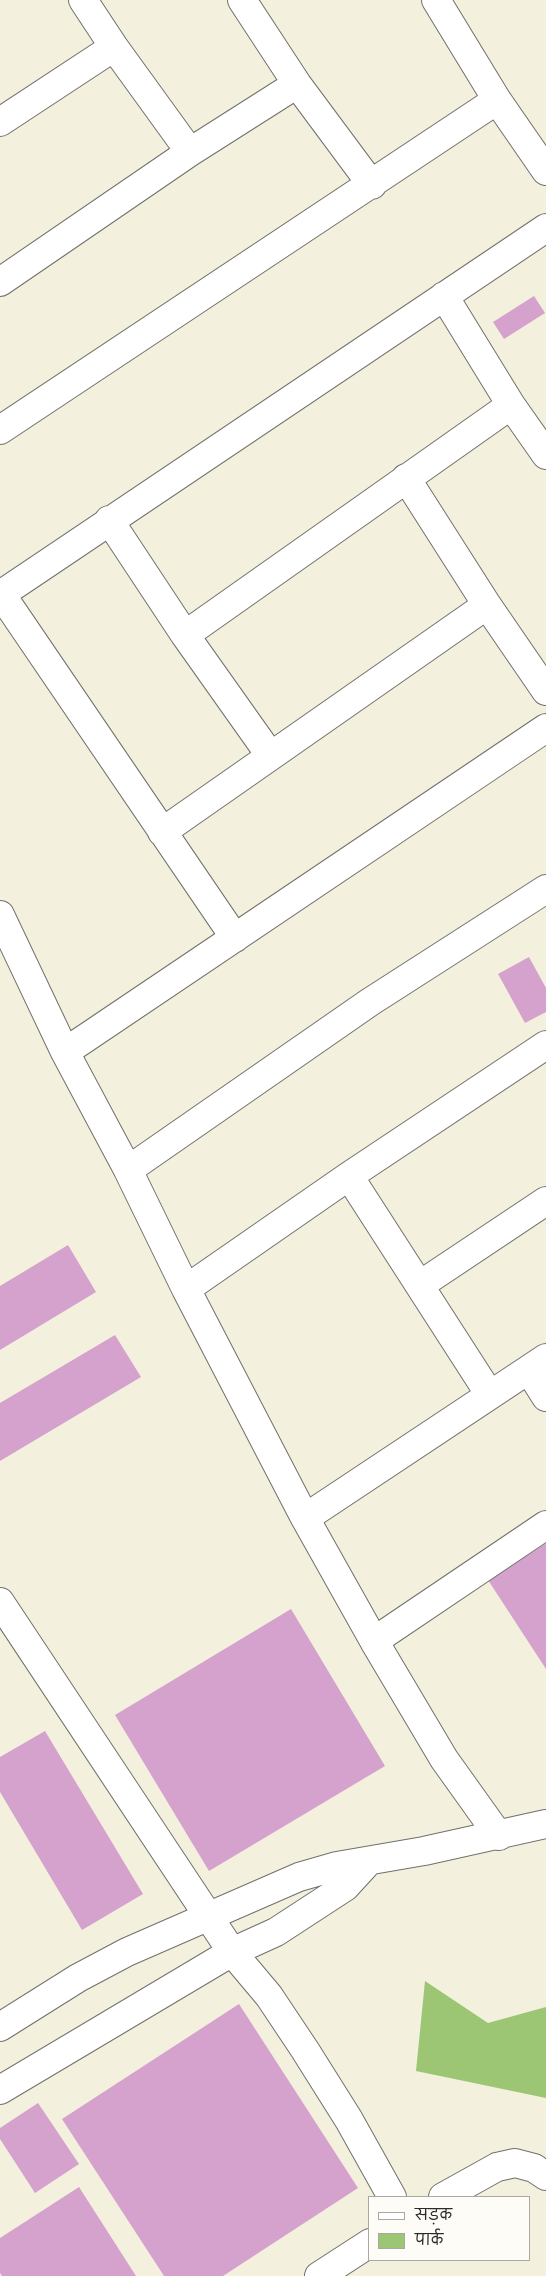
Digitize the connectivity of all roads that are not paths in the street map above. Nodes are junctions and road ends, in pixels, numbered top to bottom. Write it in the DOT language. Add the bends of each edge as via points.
graph roads {
  1 [pos="83,0"];
  2 [pos="242,0"];
  3 [pos="436,0"];
  4 [pos="114,46"];
  5 [pos="297,84"];
  6 [pos="497,100"];
  7 [pos="0,122"];
  8 [pos="190,152"];
  9 [pos="546,171"];
  10 [pos="372,184"];
  11 [pos="546,228"];
  12 [pos="0,282"];
  13 [pos="444,296"];
  14 [pos="511,405"];
  15 [pos="0,430"];
  16 [pos="546,455"];
  17 [pos="406,478"];
  18 [pos="109,520"];
  19 [pos="0,594"];
  20 [pos="487,605"];
  21 [pos="185,634"];
  22 [pos="546,691"];
  23 [pos="546,728"];
  24 [pos="270,755"];
  25 [pos="162,832"];
  26 [pos="546,889"];
  27 [pos="0,915"];
  28 [pos="235,938"];
  29 [pos="546,1044"];
  30 [pos="65,1052"];
  31 [pos="128,1170"];
  32 [pos="349,1176"];
  33 [pos="546,1202"];
  34 [pos="420,1285"];
  35 [pos="186,1289"];
  36 [pos="537,1364"];
  37 [pos="490,1395"];
  38 [pos="546,1397"];
  39 [pos="305,1518"];
  40 [pos="546,1525"];
  41 [pos="0,1602"];
  42 [pos="374,1641"];
  43 [pos="546,1824"];
  44 [pos="499,1836"];
  45 [pos="367,1863"];
  46 [pos="207,1916"];
  47 [pos="232,1952"];
  48 [pos="0,2027"];
  49 [pos="0,2090"];
  50 [pos="546,2176"];
  51 [pos="391,2196"];
  52 [pos="445,2196"];
  53 [pos="368,2244"];
  54 [pos="319,2276"];
  1 -- 4 [label="street"];
  2 -- 5 [label="street"];
  3 -- 6 [label="street"];
  4 -- 7 [label="street"];
  4 -- 8 [label="street"];
  5 -- 8 [label="street"];
  5 -- 10 [label="street"];
  6 -- 9 [label="street"];
  6 -- 10 [label="street"];
  8 -- 12 [label="street"];
  10 -- 15 [label="street"];
  11 -- 13 [label="street"];
  13 -- 14 [label="street"];
  13 -- 18 [label="street"];
  14 -- 16 [label="street"];
  14 -- 17 [label="street"];
  17 -- 20 [label="street"];
  17 -- 21 [label="street"];
  18 -- 19 [label="street"];
  18 -- 21 [label="street"];
  19 -- 25 [label="street"];
  20 -- 22 [label="street"];
  20 -- 24 [label="street"];
  21 -- 24 [label="street"];
  23 -- 28 [label="street"];
  24 -- 25 [label="street"];
  25 -- 28 [label="street"];
  26 -- 31 [label="street" via="370,1002"];
  27 -- 30 [label="street"];
  28 -- 30 [label="street"];
  29 -- 32 [label="street"];
  30 -- 31 [label="street"];
  31 -- 35 [label="street"];
  32 -- 34 [label="street"];
  32 -- 35 [label="street"];
  33 -- 34 [label="street"];
  34 -- 37 [label="street"];
  35 -- 39 [label="street"];
  36 -- 37 [label="street"];
  36 -- 38 [label="street"];
  37 -- 39 [label="street"];
  39 -- 42 [label="street"];
  40 -- 42 [label="street"];
  41 -- 46 [label="street"];
  42 -- 44 [label="street" via="444,1759"];
  43 -- 44 [label="street"];
  44 -- 45 [label="street"];
  45 -- 46 [label="street" via="337,1866 299,1877"];
  45 -- 47 [label="street" via="345,1887 314,1908 276,1932"];
  46 -- 47 [label="street"];
  46 -- 48 [label="street" via="127,1952"];
  47 -- 49 [label="street"];
  47 -- 51 [label="street" via="269,1996 305,2050"];
  50 -- 52 [label="street" via="534,2168 515,2163 497,2167"];
  53 -- 54 [label="street"];
}
